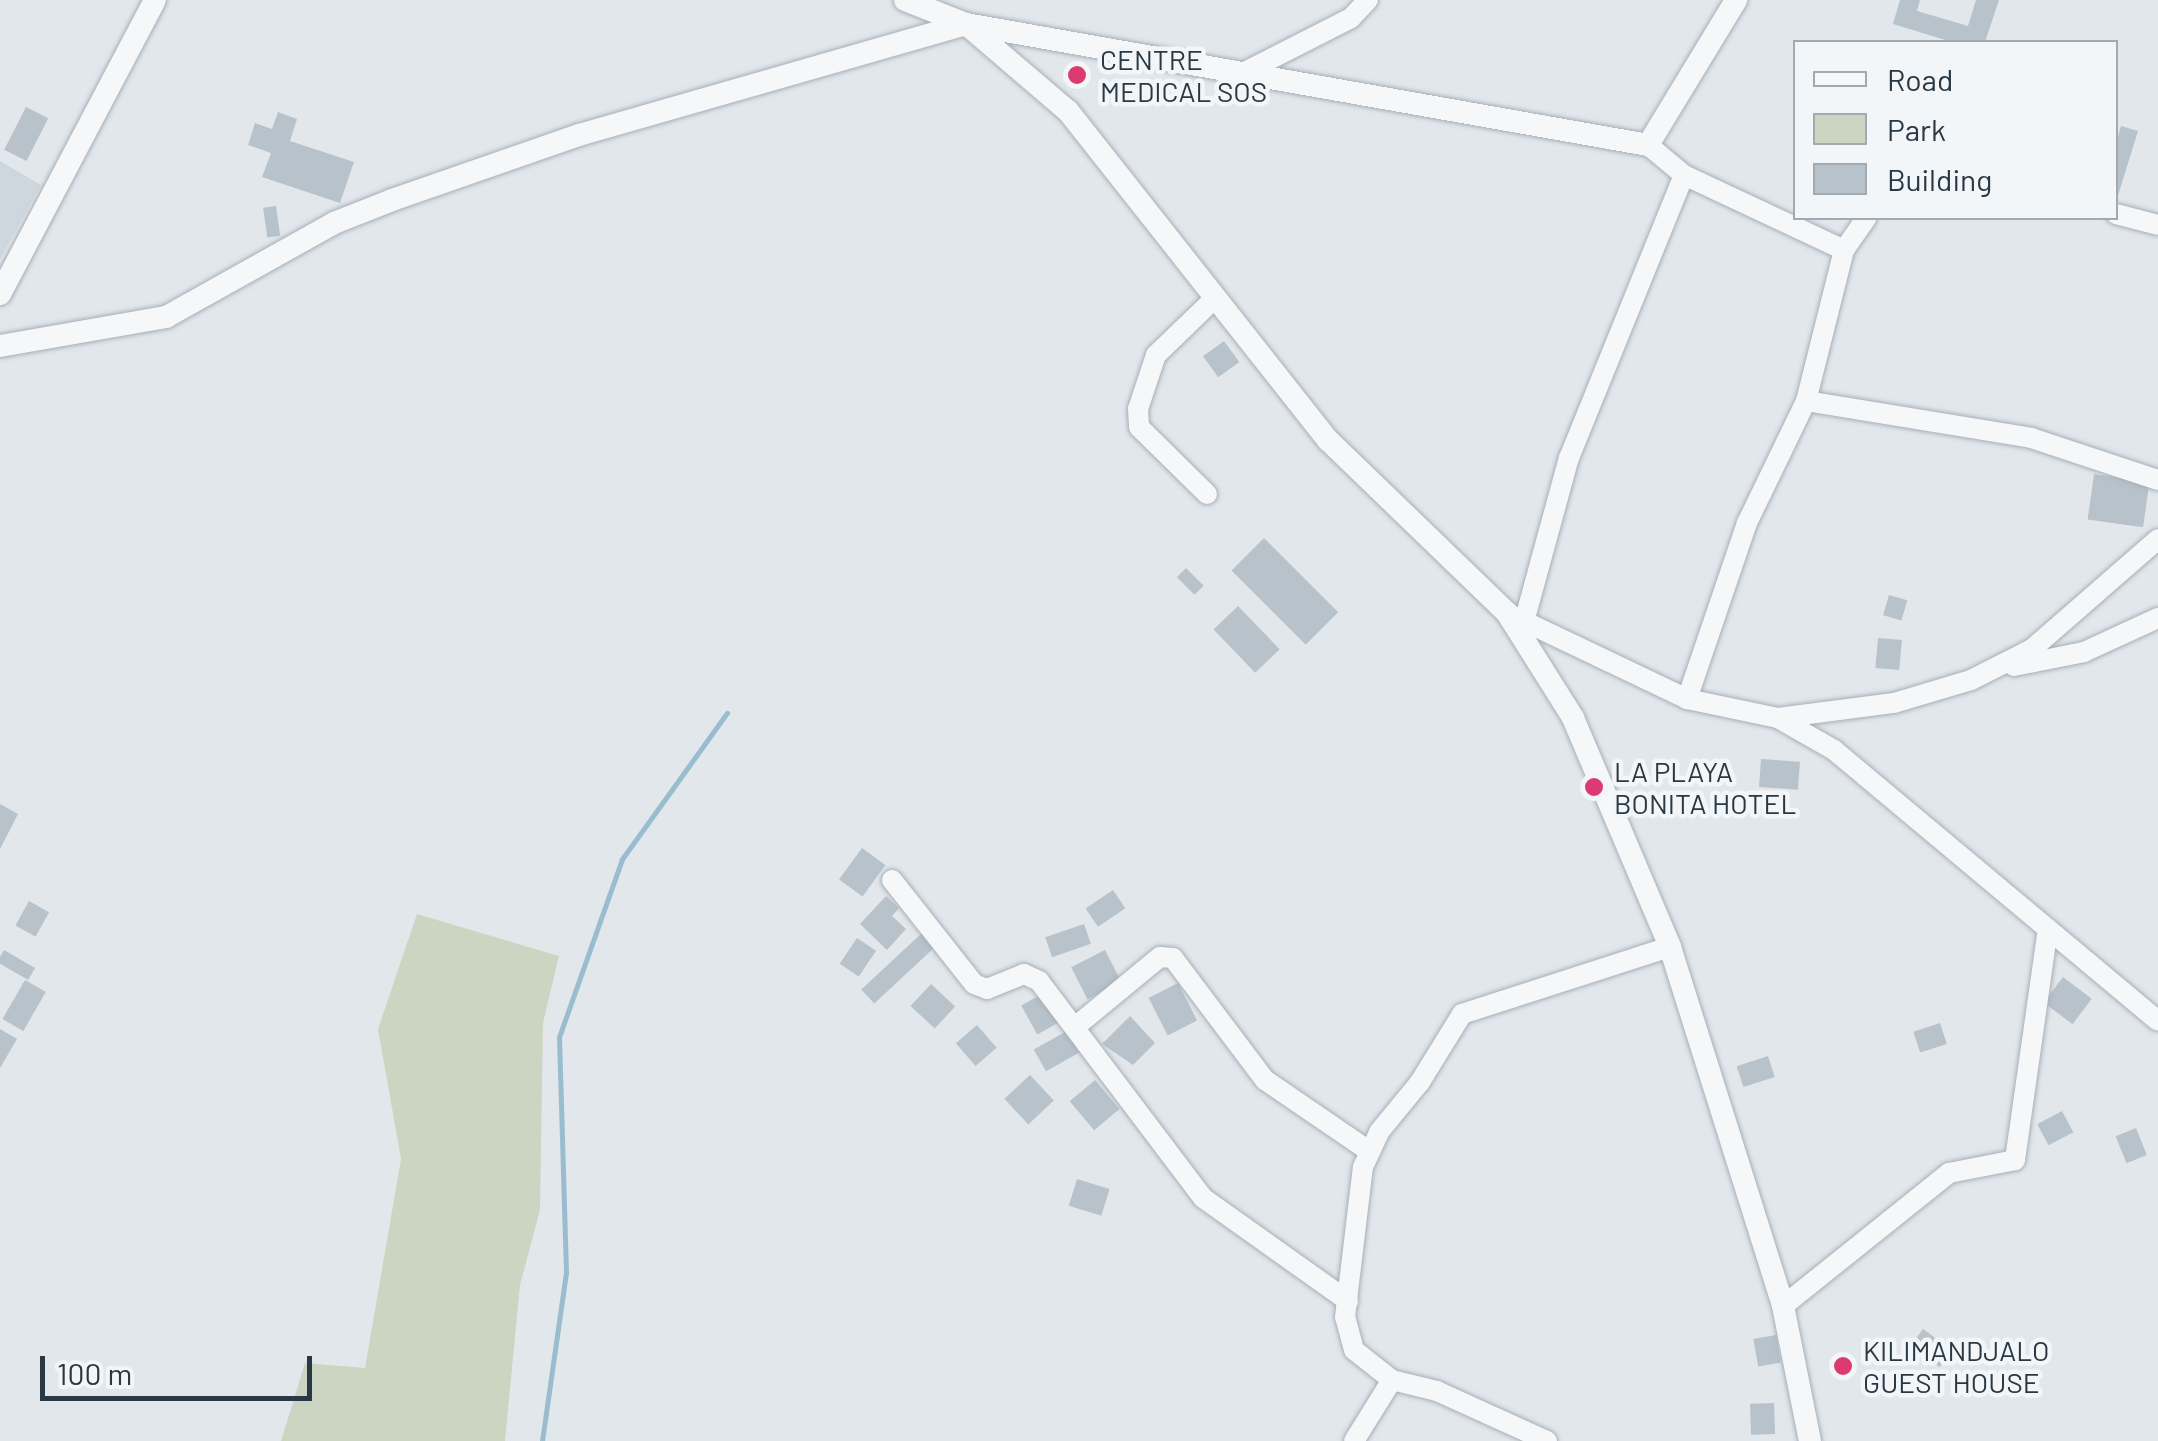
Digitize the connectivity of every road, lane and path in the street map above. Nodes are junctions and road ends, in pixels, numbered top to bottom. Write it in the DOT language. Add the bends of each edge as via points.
graph roads {
  1 [pos="155,0"];
  2 [pos="905,0"];
  3 [pos="1368,0"];
  4 [pos="1736,0"];
  5 [pos="966,24"];
  6 [pos="1245,72"];
  7 [pos="1648,144"];
  8 [pos="1684,175"];
  9 [pos="2118,215"];
  10 [pos="1865,220"];
  11 [pos="2158,226"];
  12 [pos="1844,250"];
  13 [pos="0,294"];
  14 [pos="1213,300"];
  15 [pos="0,346"];
  16 [pos="1806,400"];
  17 [pos="2158,480"];
  18 [pos="1207,494"];
  19 [pos="2158,539"];
  20 [pos="1516,618"];
  21 [pos="2158,618"];
  22 [pos="1986,672"];
  23 [pos="1687,699"];
  24 [pos="1778,718"];
  25 [pos="892,880"];
  26 [pos="2048,929"];
  27 [pos="1670,947"];
  28 [pos="2158,992"];
  29 [pos="2137,1004"];
  30 [pos="2158,1021"];
  31 [pos="1074,1027"];
  32 [pos="1369,1151"];
  33 [pos="1348,1301"];
  34 [pos="1783,1306"];
  35 [pos="1392,1380"];
  36 [pos="1354,1441"];
  37 [pos="1547,1441"];
  38 [pos="1810,1441"];
  1 -- 13 [label="street"];
  2 -- 5 [label="street"];
  3 -- 6 [label="street" via="1351,18"];
  4 -- 7 [label="street"];
  5 -- 6 [label="street"];
  5 -- 14 [label="street" via="1068,111"];
  5 -- 15 [label="street" via="579,135 392,200 334,222 166,317"];
  6 -- 7 [label="street"];
  7 -- 8 [label="street"];
  8 -- 12 [label="street"];
  8 -- 20 [label="street" via="1569,458"];
  9 -- 11 [label="street"];
  10 -- 12 [label="street"];
  12 -- 16 [label="street"];
  14 -- 18 [label="street" via="1156,354 1138,409 1139,428"];
  14 -- 20 [label="street" via="1328,440"];
  16 -- 17 [label="street" via="2031,438"];
  16 -- 23 [label="street" via="1746,524"];
  19 -- 22 [label="street" via="2032,649"];
  20 -- 23 [label="street"];
  20 -- 27 [label="street" via="1573,718"];
  21 -- 22 [label="street" via="2084,652"];
  22 -- 24 [label="street" via="1894,703"];
  23 -- 24 [label="street"];
  24 -- 26 [label="street" via="1878,782"];
  25 -- 31 [label="street" via="974,984 987,989 1031,976"];
  26 -- 29 [label="street"];
  26 -- 34 [label="street" via="2016,1160 1949,1173"];
  27 -- 32 [label="street" via="1462,1014"];
  27 -- 34 [label="street"];
  28 -- 29 [label="street"];
  29 -- 30 [label="street"];
  31 -- 32 [label="street" via="1160,957 1173,958 1265,1080"];
  31 -- 33 [label="street" via="1203,1198"];
  32 -- 33 [label="street"];
  33 -- 35 [label="street" via="1354,1350"];
  34 -- 38 [label="street"];
  35 -- 36 [label="street"];
  35 -- 37 [label="street" via="1438,1390"];
}
